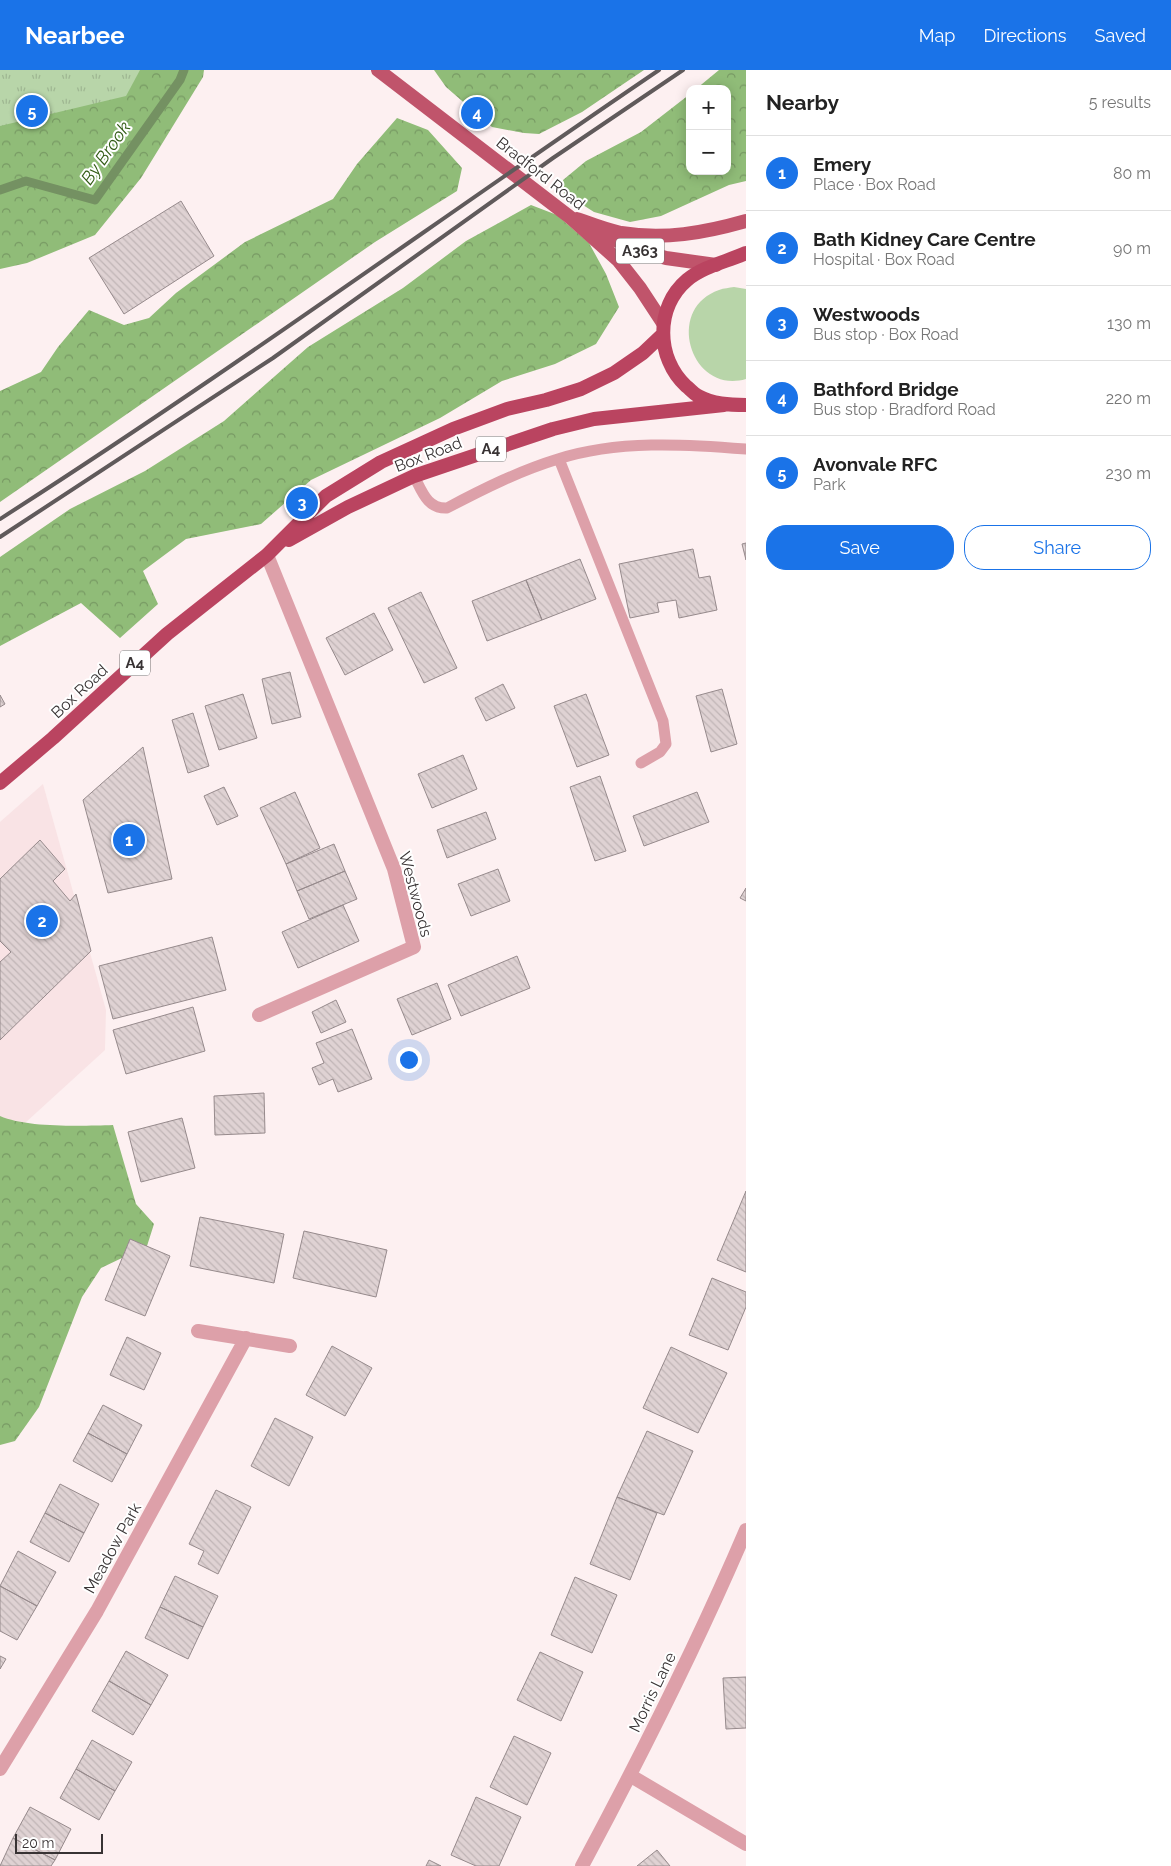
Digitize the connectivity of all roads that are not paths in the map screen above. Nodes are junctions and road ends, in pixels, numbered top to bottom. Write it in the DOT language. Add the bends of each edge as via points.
graph roads {
  1 [pos="378,70"];
  2 [pos="571,218"];
  3 [pos="746,221"];
  4 [pos="746,253"];
  5 [pos="746,263"];
  6 [pos="720,264"];
  7 [pos="663,329"];
  8 [pos="724,405"];
  9 [pos="746,405"];
  10 [pos="746,449"];
  11 [pos="559,459"];
  12 [pos="414,476"];
  13 [pos="270,551"];
  14 [pos="641,763"];
  15 [pos="0,783"];
  16 [pos="259,1015"];
  17 [pos="198,1331"];
  18 [pos="246,1338"];
  19 [pos="290,1346"];
  20 [pos="746,1530"];
  21 [pos="0,1769"];
  22 [pos="631,1776"];
  23 [pos="746,1844"];
  24 [pos="582,1866"];
  1 -- 2 [label="main road, Bradford Road / A363"];
  2 -- 3 [label="main road" via="649,237 684,235"];
  2 -- 6 [label="main road, A363" via="634,249 666,258"];
  2 -- 7 [label="main road, Bradford Road / A363" via="618,260 640,288"];
  4 -- 6 [label="highway"];
  5 -- 6 [label="highway"];
  6 -- 7 [label="highway" via="707,267 686,281 671,300"];
  7 -- 8 [label="highway" via="666,355 677,377 697,395"];
  7 -- 13 [label="highway, Box Road / A4" via="642,353 614,373 581,389 453,429 381,462 326,496"];
  8 -- 9 [label="highway"];
  8 -- 12 [label="highway, Box Road / A4" via="594,419 553,429"];
  10 -- 11 [label="lane" via="689,444 617,447"];
  11 -- 12 [label="lane" via="500,480 447,508 429,503"];
  11 -- 14 [label="lane" via="663,721 666,744 660,752"];
  12 -- 13 [label="highway, Box Road / A4" via="348,507"];
  13 -- 15 [label="highway, Box Road / A4" via="167,634"];
  13 -- 16 [label="street, Westwoods" via="394,869 414,947"];
  17 -- 18 [label="street"];
  18 -- 19 [label="street"];
  18 -- 21 [label="street, Meadow Park" via="97,1611"];
  20 -- 22 [label="street, Morris Lane" via="720,1592"];
  22 -- 23 [label="street"];
  22 -- 24 [label="street, Morris Lane"];
}
